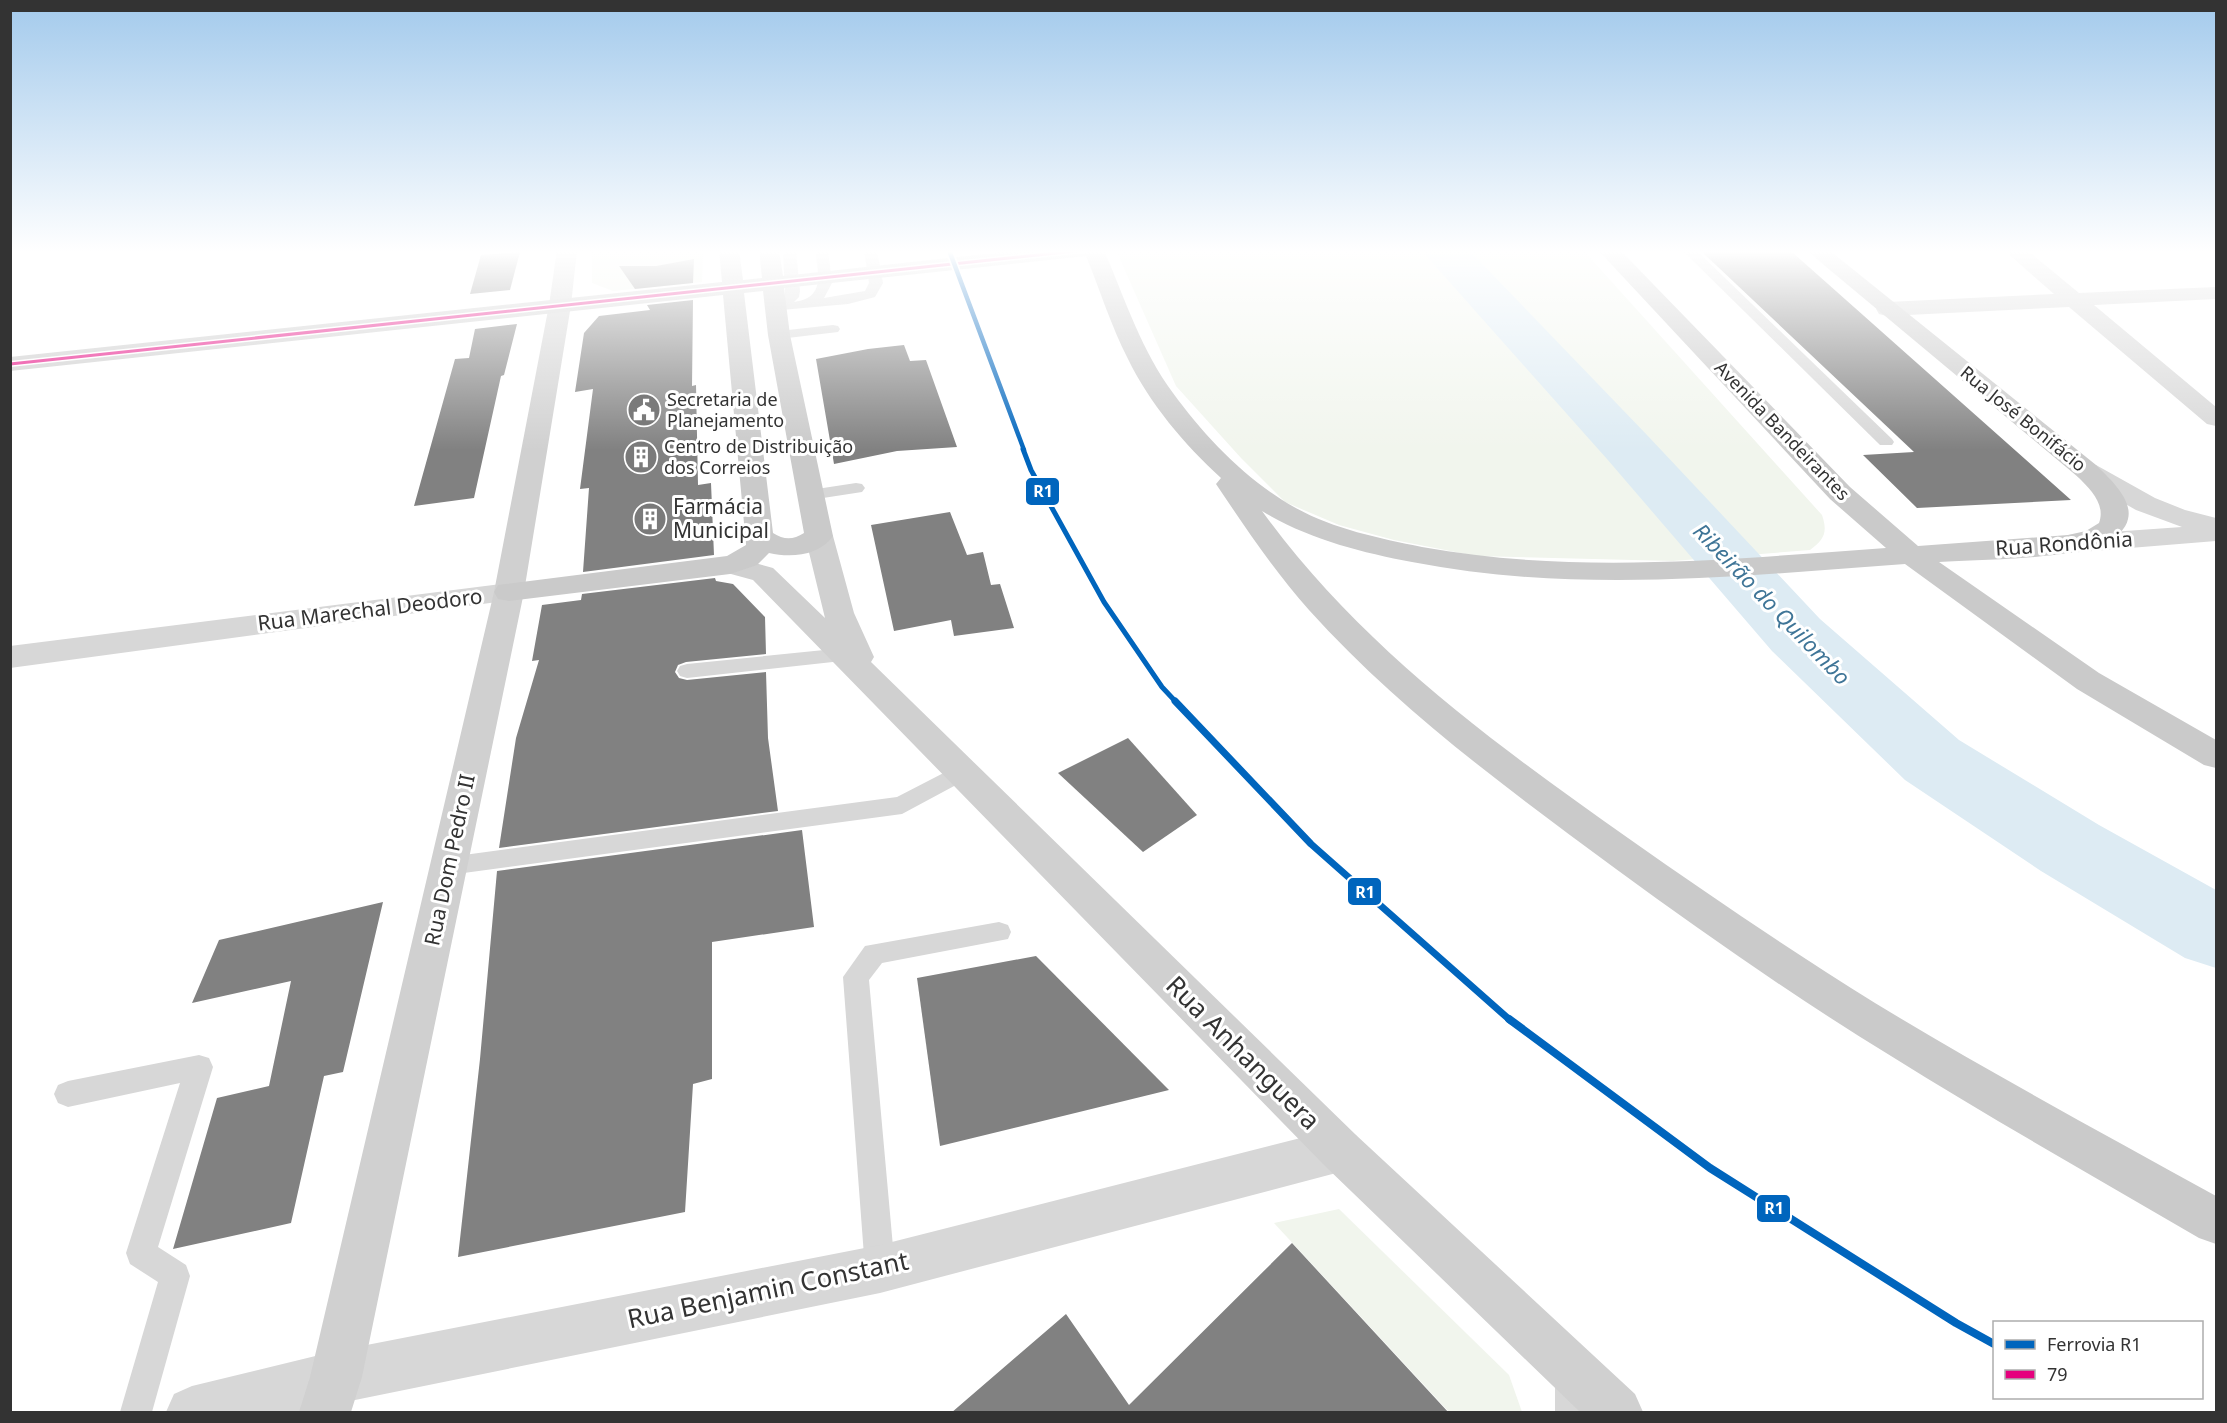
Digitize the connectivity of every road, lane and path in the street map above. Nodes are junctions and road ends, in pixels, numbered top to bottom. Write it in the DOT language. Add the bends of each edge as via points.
graph roads {
  1 [pos="454,316"];
  2 [pos="558,316"];
  3 [pos="734,316"];
  4 [pos="776,316"];
  5 [pos="1122,316"];
  6 [pos="1671,316"];
  7 [pos="1756,316"];
  8 [pos="1896,316"];
  9 [pos="2092,316"];
  10 [pos="833,329"];
  11 [pos="779,335"];
  12 [pos="10,364"];
  13 [pos="2217,419"];
  14 [pos="1886,442"];
  15 [pos="1203,446"];
  16 [pos="2087,471"];
  17 [pos="856,488"];
  18 [pos="1840,493"];
  19 [pos="810,495"];
  20 [pos="2217,525"];
  21 [pos="2217,533"];
  22 [pos="758,536"];
  23 [pos="819,536"];
  24 [pos="2068,544"];
  25 [pos="2004,549"];
  26 [pos="1911,555"];
  27 [pos="730,565"];
  28 [pos="509,592"];
  29 [pos="2007,625"];
  30 [pos="844,654"];
  31 [pos="10,657"];
  32 [pos="687,671"];
  33 [pos="876,687"];
  34 [pos="2217,756"];
  35 [pos="961,772"];
  36 [pos="449,866"];
  37 [pos="999,932"];
  38 [pos="68,1094"];
  39 [pos="1340,1150"];
  40 [pos="2217,1221"];
  41 [pos="880,1269"];
  42 [pos="1571,1369"];
  43 [pos="331,1395"];
  44 [pos="136,1413"];
  45 [pos="192,1413"];
  46 [pos="1572,1413"];
  47 [pos="1617,1413"];
  1 -- 12 [label="main road"];
  2 -- 28 [label="main road, Rua Dom Pedro II"];
  3 -- 22 [label="main road"];
  4 -- 11 [label="main road, Rua Anhanguera"];
  5 -- 15 [label="main road" via="1141,360"];
  6 -- 18 [label="main road, Avenida Bandeirantes"];
  7 -- 14 [label="lane"];
  8 -- 16 [label="main road, Rua José Bonifácio"];
  9 -- 13 [label="street"];
  10 -- 11 [label="lane"];
  11 -- 19 [label="main road, Rua Anhanguera"];
  15 -- 26 [label="main road" via="1254,493 1297,521 1350,540 1421,557 1568,572 1684,572"];
  15 -- 40 [label="main road" via="1269,542 1319,603 1447,723 1716,921 1861,1016"];
  16 -- 20 [label="street, Rua Rondônia" via="2151,509"];
  16 -- 24 [label="main road, Rua José Bonifácio" via="2110,496 2115,511 2113,523 2100,535"];
  17 -- 19 [label="lane"];
  18 -- 25 [label="main road" via="1889,521 1933,539"];
  18 -- 26 [label="main road, Avenida Bandeirantes"];
  19 -- 23 [label="main road, Rua Anhanguera"];
  21 -- 24 [label="street, Rua Rondônia"];
  22 -- 23 [label="main road" via="781,548 810,543"];
  22 -- 27 [label="main road" via="760,545 755,553"];
  23 -- 33 [label="main road, Rua Anhanguera" via="845,635"];
  24 -- 25 [label="main road, Rua Rondônia"];
  25 -- 26 [label="main road, Rua Rondônia"];
  25 -- 29 [label="main road" via="1981,558 1973,567 1972,577 1977,592"];
  26 -- 29 [label="main road, Avenida Bandeirantes"];
  27 -- 28 [label="main road, Rua Marechal Deodoro"];
  27 -- 30 [label="main road, Rua Anhanguera" via="763,574"];
  28 -- 31 [label="street, Rua Marechal Deodoro"];
  28 -- 36 [label="main road, Rua Dom Pedro II"];
  29 -- 34 [label="main road, Avenida Bandeirantes" via="2088,681"];
  30 -- 32 [label="lane"];
  30 -- 33 [label="main road, Rua Anhanguera"];
  33 -- 35 [label="main road, Rua Anhanguera"];
  35 -- 36 [label="lane" via="902,805"];
  35 -- 39 [label="main road, Rua Anhanguera"];
  36 -- 43 [label="main road, Rua Dom Pedro II"];
  37 -- 41 [label="lane" via="874,954 856,977"];
  38 -- 44 [label="lane" via="199,1067 141,1253 175,1276"];
  39 -- 41 [label="street, Rua Benjamin Constant"];
  39 -- 42 [label="main road, Rua Anhanguera"];
  41 -- 43 [label="street, Rua Benjamin Constant"];
  42 -- 46 [label="lane"];
  42 -- 47 [label="main road, Rua Anhanguera"];
  43 -- 45 [label="street, Rua Benjamin Constant"];
}
